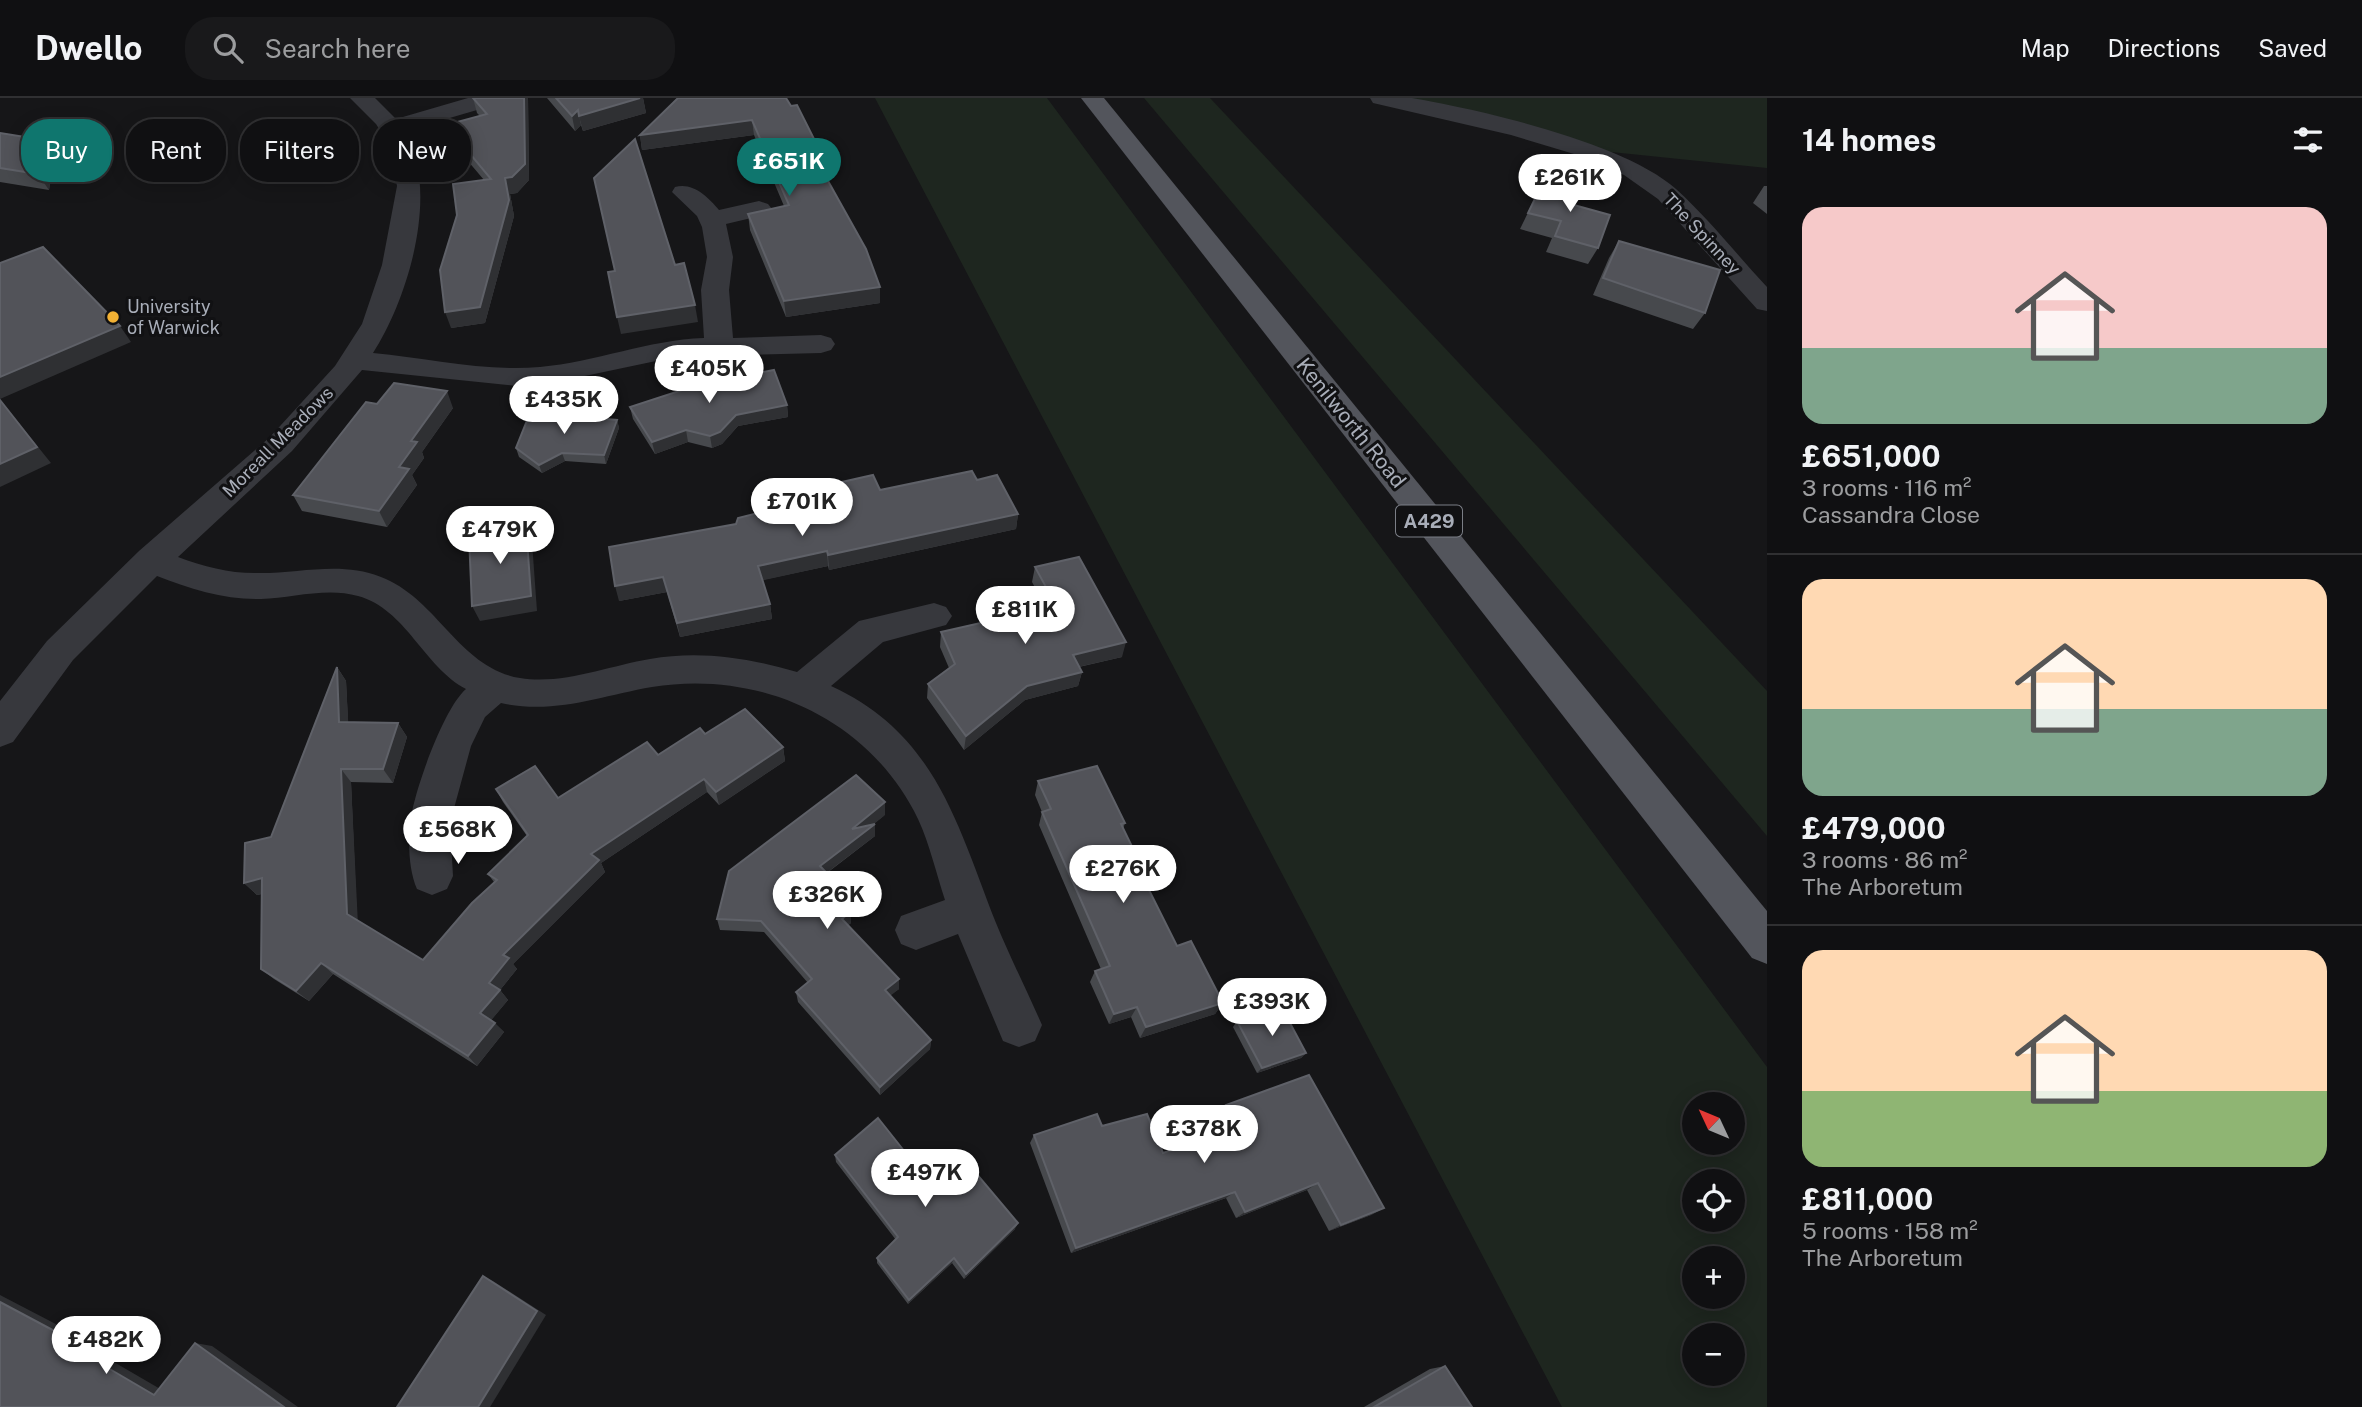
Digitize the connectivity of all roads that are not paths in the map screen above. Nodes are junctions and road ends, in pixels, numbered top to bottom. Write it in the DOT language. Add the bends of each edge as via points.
graph roads {
  1 [pos="361,98"];
  2 [pos="493,98"];
  3 [pos="1092,98"];
  4 [pos="1381,98"];
  5 [pos="383,119"];
  6 [pos="420,119"];
  7 [pos="409,182"];
  8 [pos="684,192"];
  9 [pos="759,209"];
  10 [pos="712,219"];
  11 [pos="1755,282"];
  12 [pos="1767,303"];
  13 [pos="821,344"];
  14 [pos="719,345"];
  15 [pos="356,360"];
  16 [pos="151,560"];
  17 [pos="934,615"];
  18 [pos="494,687"];
  19 [pos="803,688"];
  20 [pos="0,731"];
  21 [pos="432,876"];
  22 [pos="970,910"];
  23 [pos="916,930"];
  24 [pos="1767,944"];
  25 [pos="1019,1025"];
  1 -- 5 [label="street, Moreall Meadows"];
  2 -- 6 [label="street"];
  3 -- 24 [label="main road, Kenilworth Road / A429"];
  4 -- 11 [label="street, The Spinney" via="1518,130 1633,170 1667,194"];
  7 -- 15 [label="street, Moreall Meadows" via="410,202 378,321"];
  8 -- 10 [label="street"];
  9 -- 10 [label="street"];
  10 -- 14 [label="street" via="720,257 715,290"];
  11 -- 12 [label="street, The Spinney"];
  13 -- 14 [label="street"];
  14 -- 15 [label="street" via="650,352 554,374 517,377"];
  15 -- 16 [label="street, Moreall Meadows" via="318,407 254,470"];
  16 -- 18 [label="street" via="220,583 251,586 332,579 372,587 398,601 451,660"];
  16 -- 20 [label="street, Moreall Meadows" via="46,667"];
  17 -- 19 [label="street" via="872,631"];
  18 -- 19 [label="street" via="555,694 693,669"];
  18 -- 21 [label="street" via="471,707 452,746 430,823"];
  19 -- 22 [label="street" via="872,728 902,757 934,810"];
  22 -- 23 [label="street"];
  22 -- 25 [label="street"];
}
